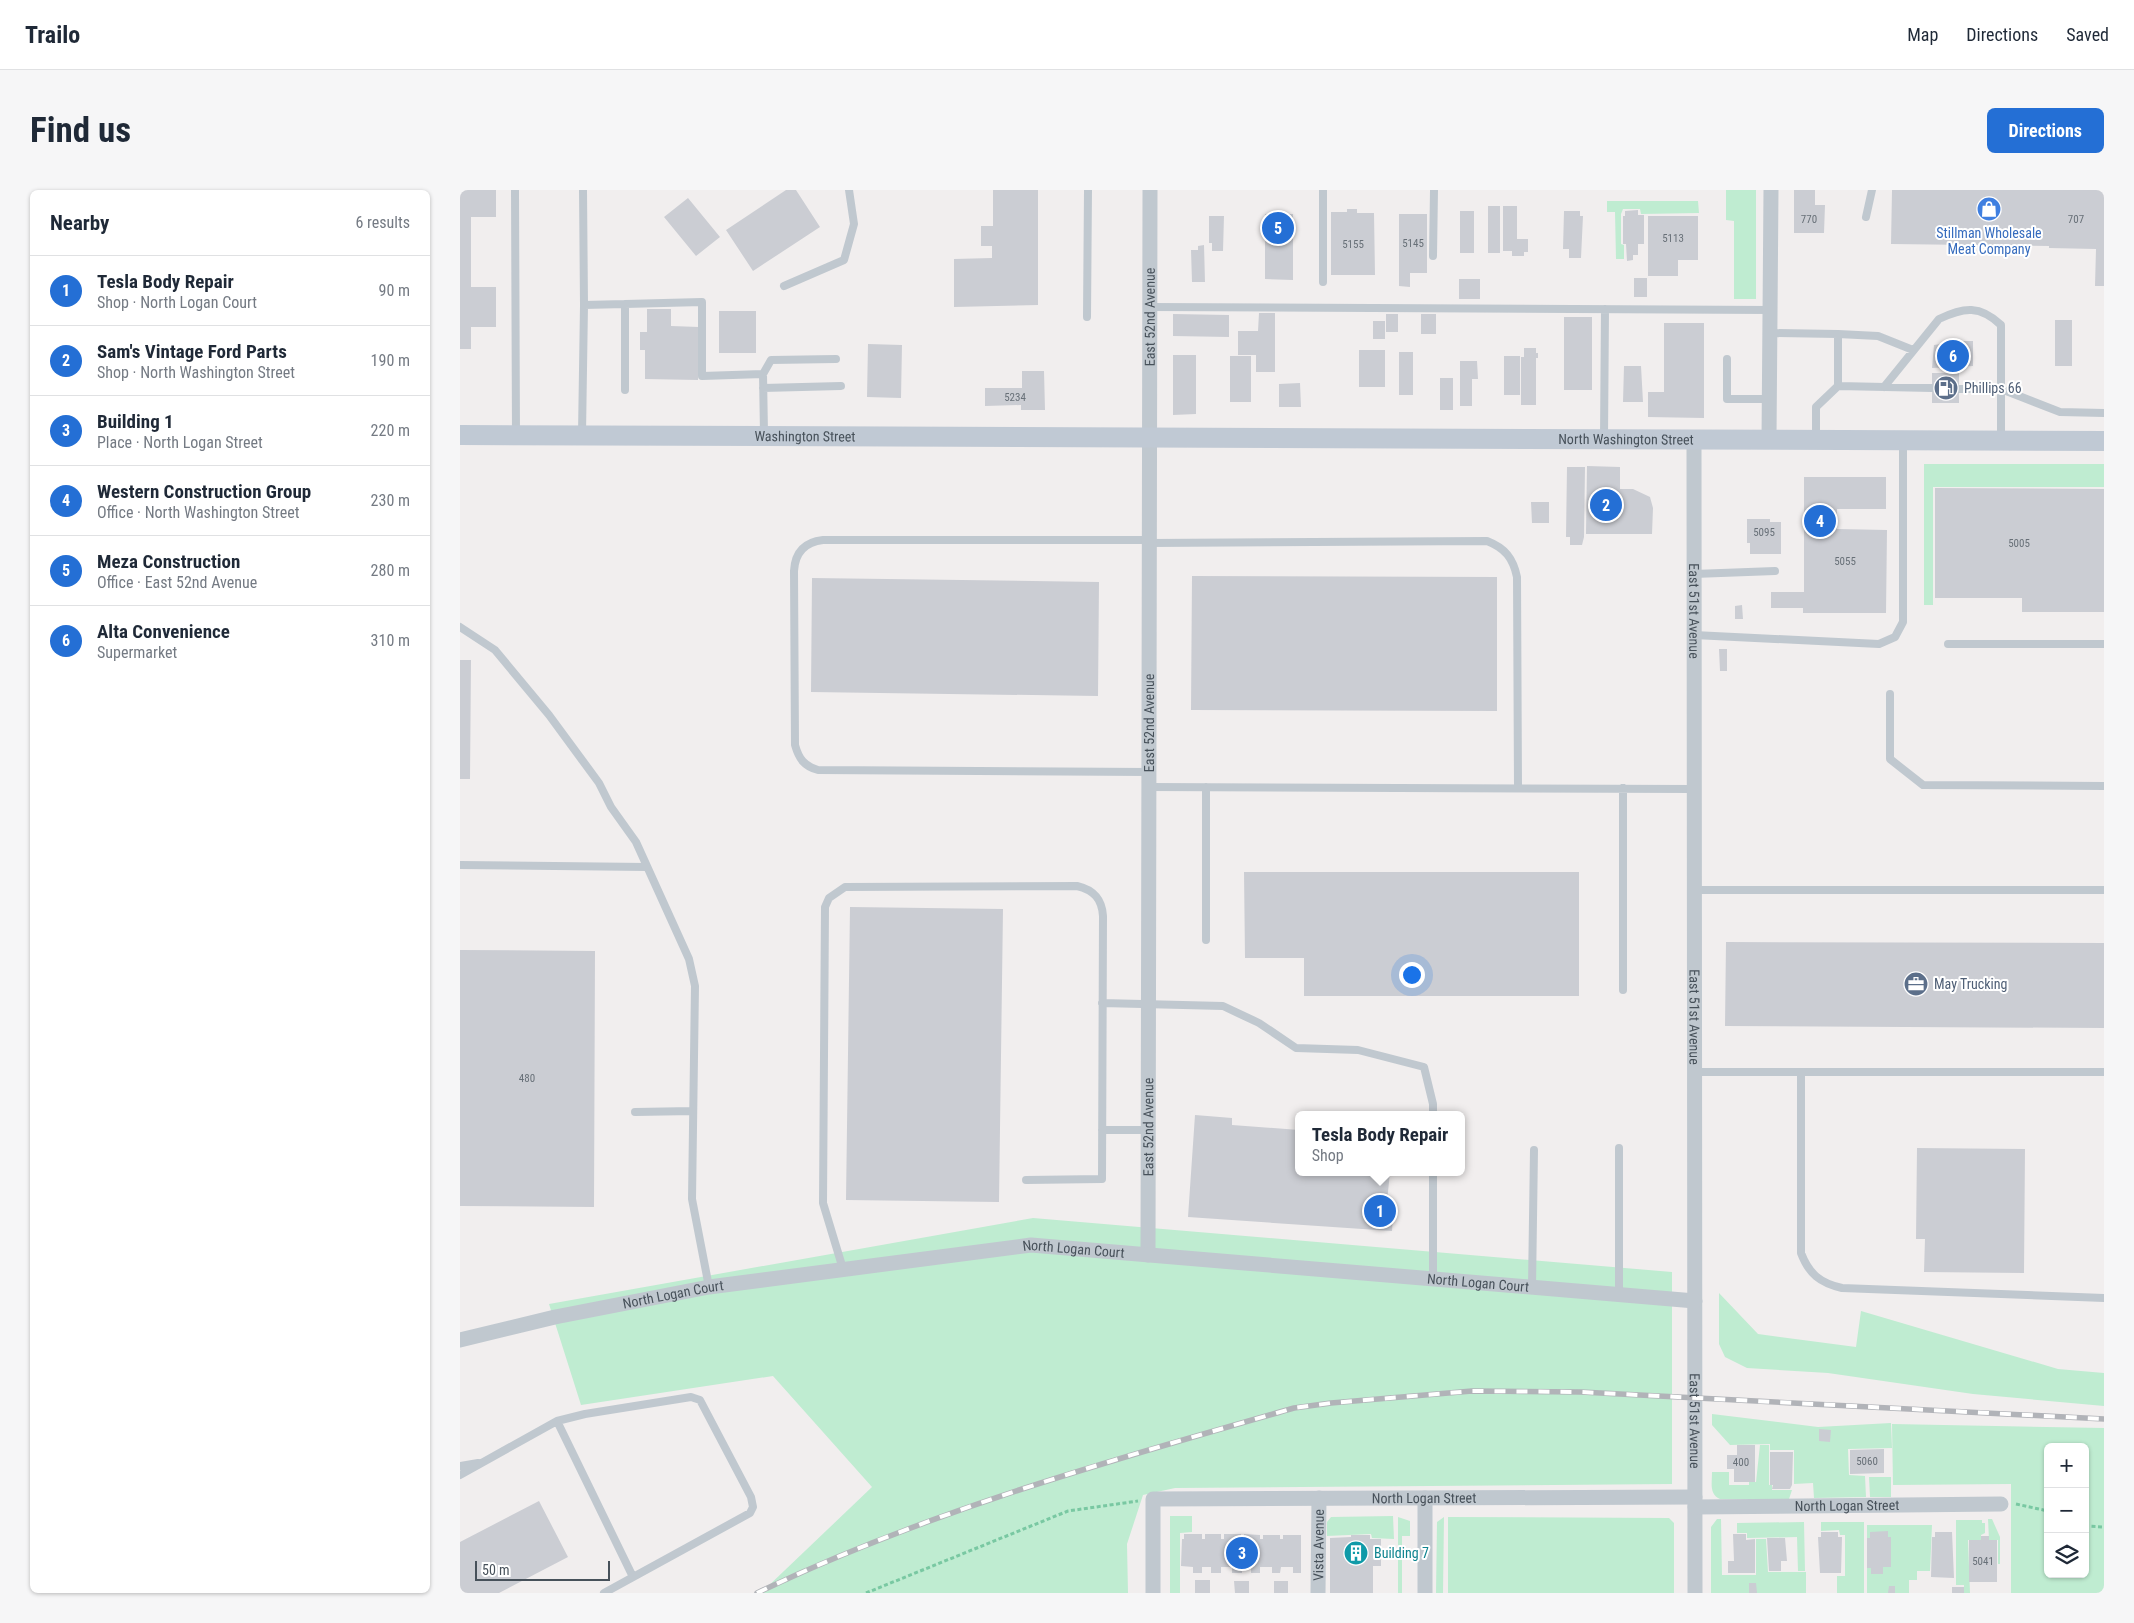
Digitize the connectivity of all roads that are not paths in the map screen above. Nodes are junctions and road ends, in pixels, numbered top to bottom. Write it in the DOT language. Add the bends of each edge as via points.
graph roads {
  1 [pos="515,190"];
  2 [pos="583,190"];
  3 [pos="849,190"];
  4 [pos="1088,190"];
  5 [pos="1150,190"];
  6 [pos="1323,190"];
  7 [pos="1434,190"];
  8 [pos="1771,190"];
  9 [pos="1872,190"];
  10 [pos="1866,217"];
  11 [pos="1433,256"];
  12 [pos="1323,282"];
  13 [pos="784,286"];
  14 [pos="626,304"];
  15 [pos="584,305"];
  16 [pos="1150,307"];
  17 [pos="1605,309"];
  18 [pos="1770,310"];
  19 [pos="1088,317"];
  20 [pos="1770,333"];
  21 [pos="1838,334"];
  22 [pos="1913,350"];
  23 [pos="836,359"];
  24 [pos="1727,359"];
  25 [pos="763,374"];
  26 [pos="841,386"];
  27 [pos="1838,386"];
  28 [pos="1884,387"];
  29 [pos="763,388"];
  30 [pos="1932,388"];
  31 [pos="1959,389"];
  32 [pos="2001,389"];
  33 [pos="626,390"];
  34 [pos="1770,399"];
  35 [pos="2104,413"];
  36 [pos="460,435"];
  37 [pos="516,435"];
  38 [pos="582,436"];
  39 [pos="764,436"];
  40 [pos="1149,436"];
  41 [pos="1604,438"];
  42 [pos="1694,439"];
  43 [pos="1769,439"];
  44 [pos="1816,439"];
  45 [pos="1903,440"];
  46 [pos="2001,440"];
  47 [pos="2104,441"];
  48 [pos="1150,542"];
  49 [pos="1775,571"];
  50 [pos="1694,574"];
  51 [pos="460,627"];
  52 [pos="1694,635"];
  53 [pos="1948,644"];
  54 [pos="2104,644"];
  55 [pos="1890,694"];
  56 [pos="1149,780"];
  57 [pos="2104,786"];
  58 [pos="1206,787"];
  59 [pos="1518,788"];
  60 [pos="1623,788"];
  61 [pos="1694,789"];
  62 [pos="460,865"];
  63 [pos="647,866"];
  64 [pos="1695,890"];
  65 [pos="2104,890"];
  66 [pos="1206,940"];
  67 [pos="1623,990"];
  68 [pos="1102,1003"];
  69 [pos="1149,1003"];
  70 [pos="1695,1072"];
  71 [pos="1801,1072"];
  72 [pos="2104,1072"];
  73 [pos="694,1111"];
  74 [pos="1433,1111"];
  75 [pos="635,1112"];
  76 [pos="1102,1130"];
  77 [pos="1148,1130"];
  78 [pos="1619,1148"];
  79 [pos="1534,1150"];
  80 [pos="1433,1176"];
  81 [pos="1026,1180"];
  82 [pos="1148,1255"];
  83 [pos="843,1269"];
  84 [pos="1432,1279"];
  85 [pos="709,1287"];
  86 [pos="1532,1287"];
  87 [pos="1619,1294"];
  88 [pos="2104,1298"];
  89 [pos="1695,1301"];
  90 [pos="460,1340"];
  91 [pos="557,1420"];
  92 [pos="482,1463"];
  93 [pos="460,1466"];
  94 [pos="460,1475"];
  95 [pos="1319,1498"];
  96 [pos="1425,1498"];
  97 [pos="1695,1502"];
  98 [pos="2000,1504"];
  99 [pos="633,1577"];
  100 [pos="604,1593"];
  101 [pos="1153,1593"];
  102 [pos="1318,1593"];
  103 [pos="1425,1593"];
  104 [pos="1695,1593"];
  1 -- 37 [label="lane"];
  2 -- 15 [label="lane"];
  3 -- 13 [label="lane" via="854,224 844,260"];
  4 -- 19 [label="lane"];
  5 -- 16 [label="street, East 52nd Avenue"];
  6 -- 12 [label="lane"];
  7 -- 11 [label="lane"];
  8 -- 18 [label="street"];
  9 -- 10 [label="lane"];
  14 -- 15 [label="lane"];
  14 -- 25 [label="lane" via="702,302 702,376"];
  14 -- 33 [label="lane"];
  15 -- 38 [label="lane"];
  16 -- 17 [label="lane"];
  16 -- 40 [label="street, East 52nd Avenue"];
  17 -- 18 [label="lane"];
  17 -- 41 [label="lane"];
  18 -- 20 [label="street"];
  20 -- 21 [label="lane"];
  20 -- 34 [label="street"];
  21 -- 22 [label="lane" via="1878,336"];
  21 -- 27 [label="lane"];
  22 -- 28 [label="lane"];
  22 -- 32 [label="lane" via="1939,318 1966,309 1987,314 2001,325"];
  23 -- 25 [label="lane" via="771,360"];
  24 -- 34 [label="lane" via="1727,399"];
  25 -- 29 [label="lane"];
  26 -- 29 [label="lane"];
  27 -- 28 [label="lane"];
  27 -- 44 [label="lane" via="1816,407"];
  28 -- 30 [label="lane"];
  29 -- 39 [label="lane"];
  31 -- 32 [label="lane"];
  32 -- 35 [label="lane" via="2060,412"];
  32 -- 46 [label="lane"];
  34 -- 43 [label="street"];
  36 -- 37 [label="main road, Washington Street"];
  37 -- 38 [label="main road, Washington Street"];
  38 -- 39 [label="main road, Washington Street"];
  39 -- 40 [label="main road, Washington Street"];
  40 -- 41 [label="main road, North Washington Street"];
  40 -- 48 [label="street, East 52nd Avenue"];
  41 -- 42 [label="main road, North Washington Street"];
  42 -- 43 [label="main road, North Washington Street"];
  42 -- 50 [label="street, East 51st Avenue"];
  43 -- 44 [label="main road, North Washington Street"];
  44 -- 45 [label="main road, North Washington Street"];
  45 -- 46 [label="main road, North Washington Street"];
  45 -- 52 [label="lane" via="1903,622 1895,637 1879,644"];
  46 -- 47 [label="main road, North Washington Street"];
  48 -- 56 [label="street, East 52nd Avenue"];
  48 -- 56 [label="lane" via="823,540 814,541 798,552 794,571 795,745 797,755 810,767 818,770"];
  48 -- 59 [label="lane" via="1486,541 1498,546 1508,554 1517,577"];
  49 -- 50 [label="lane"];
  50 -- 52 [label="street, East 51st Avenue"];
  51 -- 63 [label="lane" via="495,650 549,715 600,783"];
  52 -- 61 [label="street, East 51st Avenue"];
  53 -- 54 [label="lane"];
  55 -- 57 [label="lane" via="1890,759 1923,785"];
  56 -- 58 [label="lane"];
  56 -- 69 [label="street, East 52nd Avenue"];
  58 -- 59 [label="lane"];
  58 -- 66 [label="lane"];
  59 -- 60 [label="lane"];
  60 -- 61 [label="lane"];
  60 -- 67 [label="lane"];
  61 -- 64 [label="street, East 51st Avenue"];
  62 -- 63 [label="lane"];
  63 -- 73 [label="lane" via="694,973"];
  64 -- 65 [label="lane"];
  64 -- 70 [label="street, East 51st Avenue"];
  68 -- 69 [label="lane"];
  68 -- 76 [label="lane"];
  68 -- 83 [label="lane" via="1102,908 1093,892 1085,888 854,886 834,893 825,907 823,1203"];
  69 -- 74 [label="lane" via="1223,1006 1259,1023 1296,1048 1358,1050 1424,1067"];
  69 -- 77 [label="street, East 52nd Avenue"];
  70 -- 71 [label="lane"];
  70 -- 89 [label="street, East 51st Avenue"];
  71 -- 72 [label="lane"];
  71 -- 88 [label="lane" via="1800,1253 1815,1278 1842,1288"];
  73 -- 75 [label="lane"];
  73 -- 85 [label="lane" via="692,1199"];
  76 -- 77 [label="lane"];
  76 -- 81 [label="lane" via="1102,1180"];
  77 -- 82 [label="street, East 52nd Avenue"];
  78 -- 87 [label="lane"];
  79 -- 86 [label="lane"];
  80 -- 84 [label="lane"];
  82 -- 83 [label="street, North Logan Court" via="1031,1245"];
  82 -- 84 [label="street, North Logan Court"];
  83 -- 85 [label="street, North Logan Court"];
  84 -- 86 [label="street, North Logan Court"];
  85 -- 90 [label="street, North Logan Court" via="555,1317"];
  86 -- 87 [label="street, North Logan Court"];
  87 -- 89 [label="street, North Logan Court"];
  89 -- 97 [label="street, East 51st Avenue"];
  91 -- 92 [label="lane"];
  91 -- 99 [label="lane"];
  91 -- 99 [label="lane" via="691,1397 700,1400 751,1497 754,1507 750,1513"];
  92 -- 93 [label="lane"];
  92 -- 94 [label="lane"];
  95 -- 96 [label="street, North Logan Street"];
  95 -- 101 [label="street, North Logan Street" via="1153,1499"];
  95 -- 102 [label="street, Vista Avenue"];
  96 -- 97 [label="street, North Logan Street"];
  96 -- 103 [label="street"];
  97 -- 98 [label="street, North Logan Street"];
  97 -- 104 [label="street, East 51st Avenue"];
  99 -- 100 [label="lane"];
}
